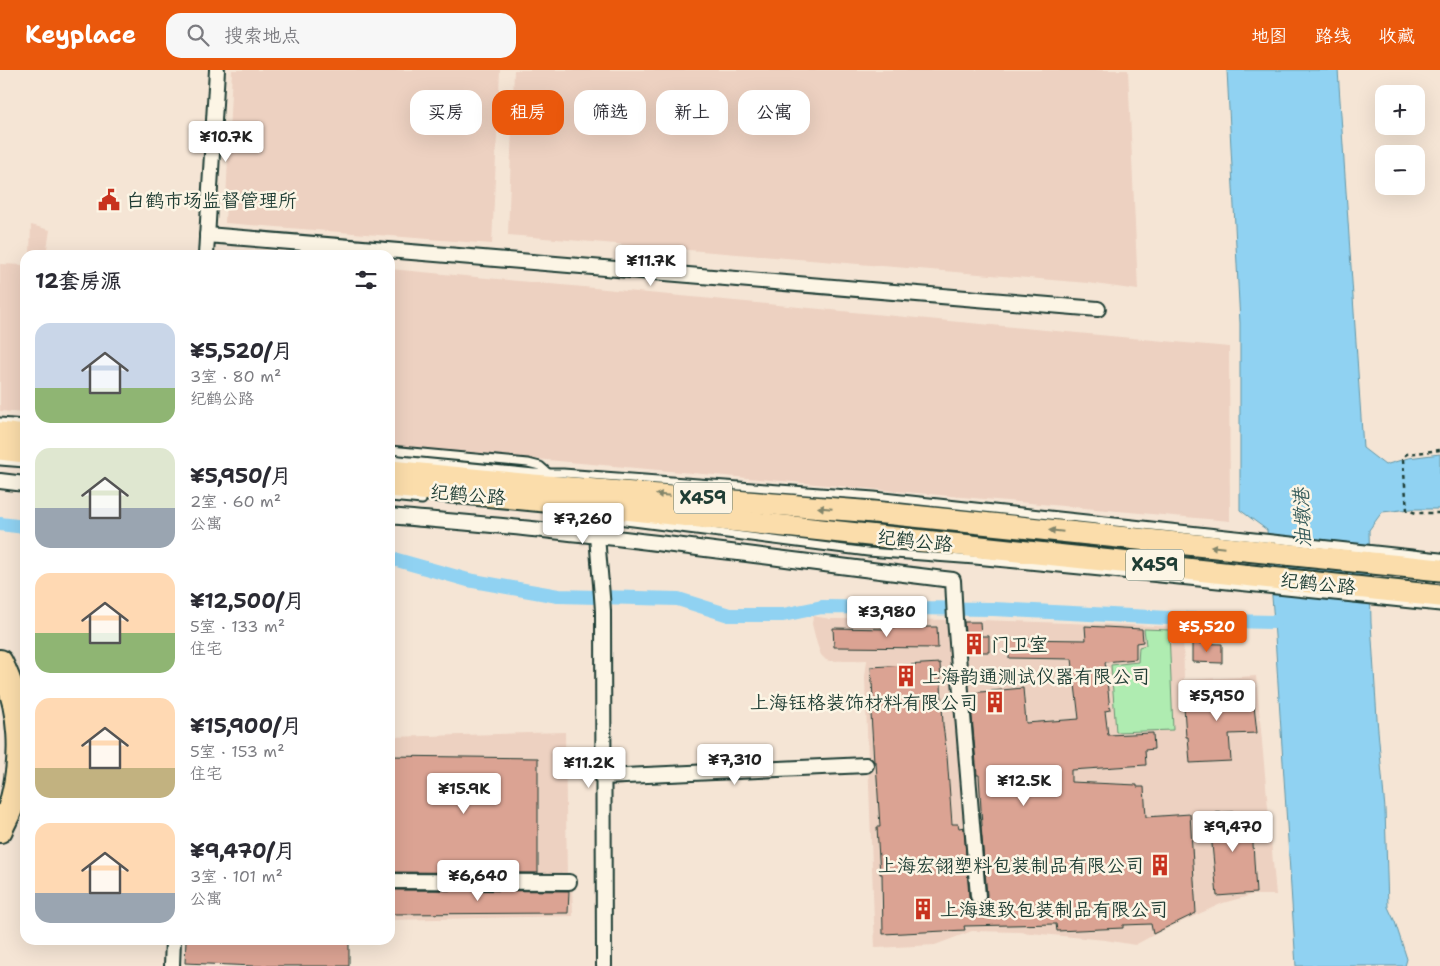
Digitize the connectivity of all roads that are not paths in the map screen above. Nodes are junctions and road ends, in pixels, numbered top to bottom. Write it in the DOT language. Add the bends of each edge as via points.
graph roads {
  1 [pos="217,70"];
  2 [pos="208,235"];
  3 [pos="206,250"];
  4 [pos="386,250"];
  5 [pos="395,251"];
  6 [pos="1098,310"];
  7 [pos="0,422"];
  8 [pos="20,424"];
  9 [pos="0,433"];
  10 [pos="20,435"];
  11 [pos="0,449"];
  12 [pos="395,450"];
  13 [pos="20,451"];
  14 [pos="395,460"];
  15 [pos="0,461"];
  16 [pos="20,463"];
  17 [pos="395,471"];
  18 [pos="0,481"];
  19 [pos="20,483"];
  20 [pos="537,483"];
  21 [pos="395,486"];
  22 [pos="395,497"];
  23 [pos="428,500"];
  24 [pos="874,504"];
  25 [pos="593,513"];
  26 [pos="395,516"];
  27 [pos="597,536"];
  28 [pos="869,544"];
  29 [pos="1440,557"];
  30 [pos="1440,570"];
  31 [pos="1440,596"];
  32 [pos="1440,607"];
  33 [pos="0,662"];
  34 [pos="0,694"];
  35 [pos="866,765"];
  36 [pos="603,778"];
  37 [pos="0,801"];
  38 [pos="0,830"];
  39 [pos="395,881"];
  40 [pos="569,882"];
  41 [pos="978,896"];
  42 [pos="173,945"];
  43 [pos="172,966"];
  44 [pos="604,966"];
  1 -- 2 [label="street"];
  2 -- 3 [label="street"];
  2 -- 4 [label="street"];
  5 -- 6 [label="street"];
  7 -- 8 [label="lane"];
  9 -- 10 [label="main road"];
  11 -- 13 [label="main road"];
  12 -- 20 [label="lane" via="528,463 540,466"];
  14 -- 20 [label="lane"];
  15 -- 16 [label="lane"];
  17 -- 20 [label="main road, 纪鹤公路 / X459"];
  18 -- 19 [label="street"];
  20 -- 21 [label="main road, 纪鹤公路 / X459"];
  20 -- 24 [label="main road, 纪鹤公路 / X459"];
  20 -- 25 [label="main road, 纪鹤公路 / X459"];
  22 -- 23 [label="lane"];
  24 -- 29 [label="lane"];
  30 -- 24 [label="main road, 纪鹤公路 / X459, one-way"];
  25 -- 27 [label="street"];
  25 -- 28 [label="main road, 纪鹤公路 / X459"];
  26 -- 27 [label="street"];
  27 -- 36 [label="street" via="602,582"];
  27 -- 41 [label="street" via="953,580"];
  28 -- 31 [label="main road, 纪鹤公路 / X459"];
  28 -- 32 [label="lane"];
  33 -- 38 [label="highway" via="16,708 20,742 18,777"];
  34 -- 37 [label="highway" via="8,741"];
  35 -- 36 [label="street"];
  36 -- 44 [label="street"];
  39 -- 40 [label="street"];
  42 -- 43 [label="street"];
}
